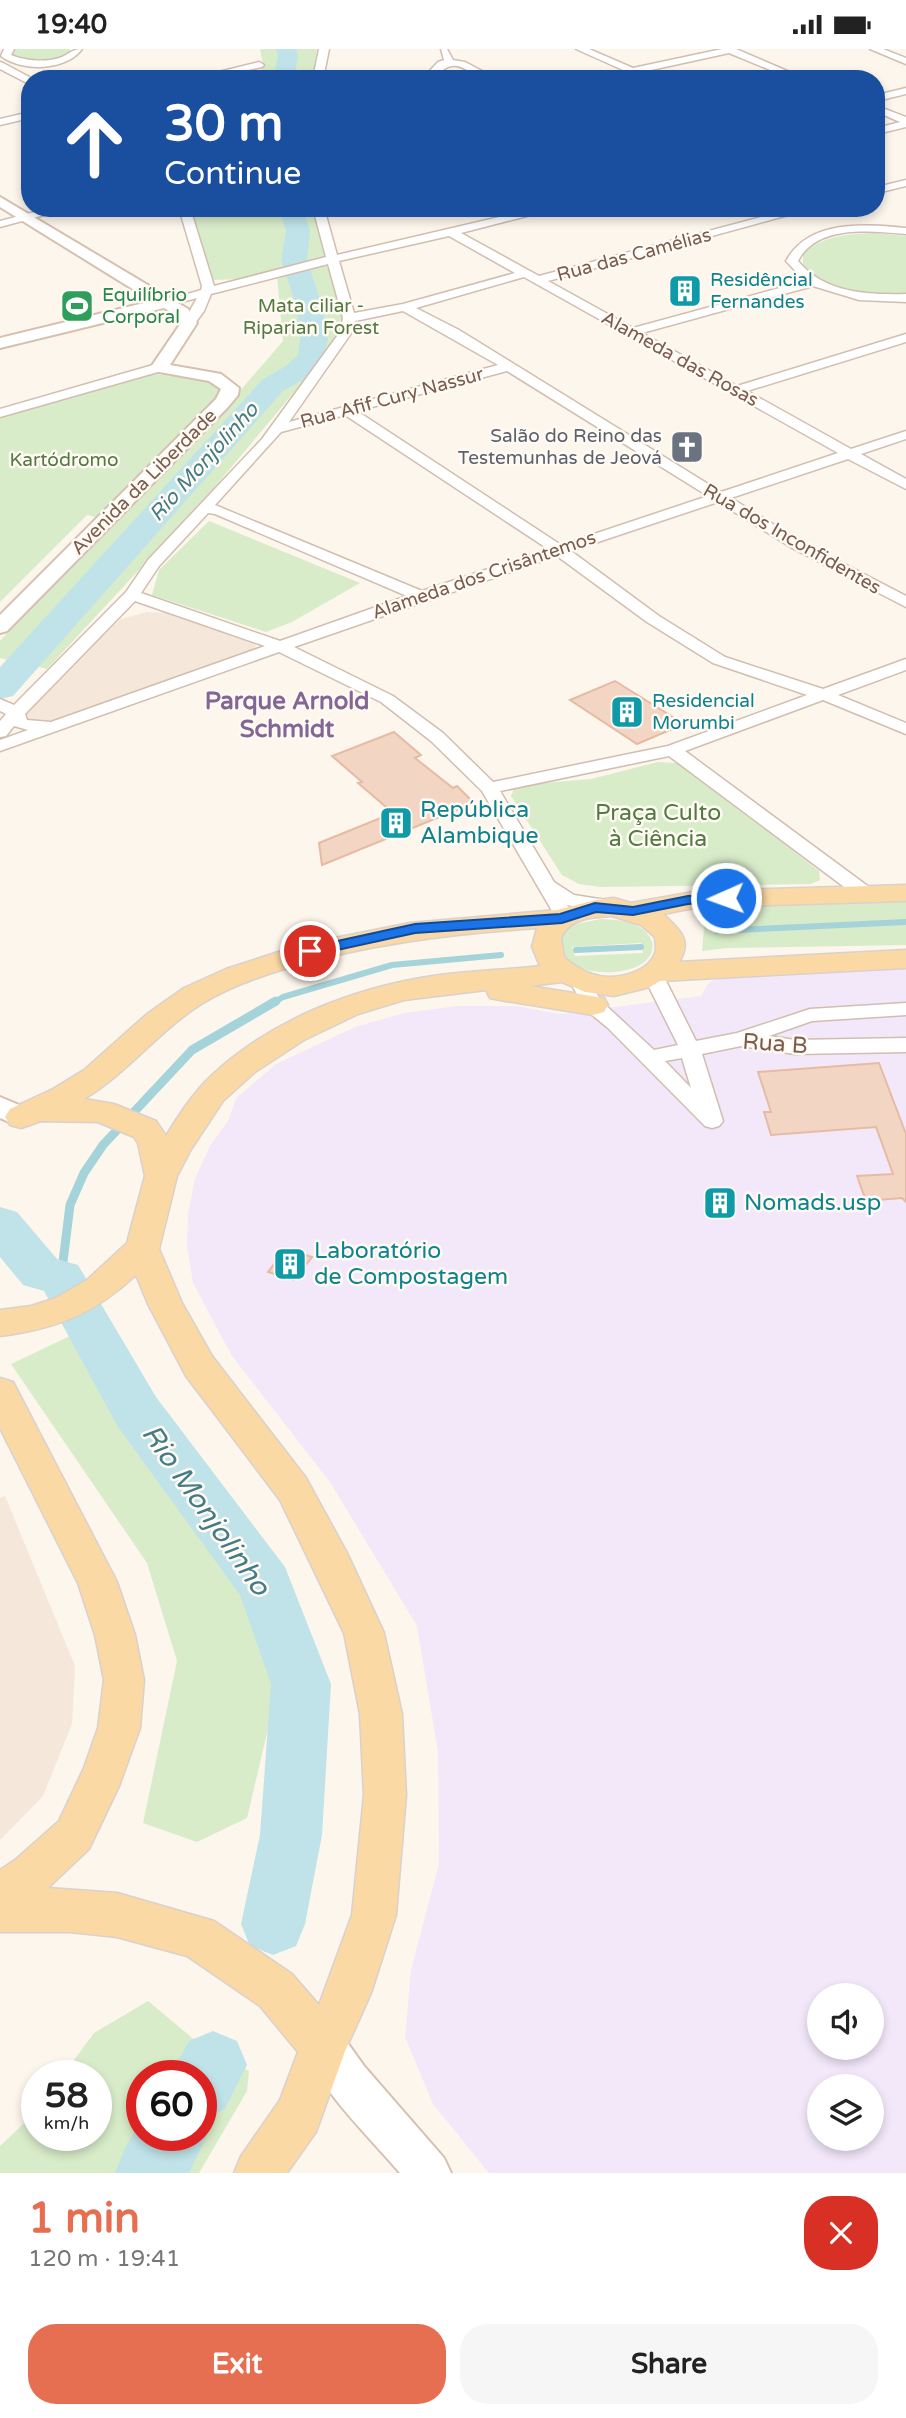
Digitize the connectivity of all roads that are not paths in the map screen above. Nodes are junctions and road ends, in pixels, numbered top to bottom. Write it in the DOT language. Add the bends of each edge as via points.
graph roads {
  1 [pos="77,49"];
  2 [pos="324,49"];
  3 [pos="443,49"];
  4 [pos="581,49"];
  5 [pos="875,49"];
  6 [pos="729,50"];
  7 [pos="4,56"];
  8 [pos="906,61"];
  9 [pos="449,62"];
  10 [pos="226,70"];
  11 [pos="254,70"];
  12 [pos="320,70"];
  13 [pos="435,70"];
  14 [pos="474,70"];
  15 [pos="630,70"];
  16 [pos="637,70"];
  17 [pos="779,70"];
  18 [pos="21,72"];
  19 [pos="906,91"];
  20 [pos="885,96"];
  21 [pos="885,113"];
  22 [pos="21,117"];
  23 [pos="0,122"];
  24 [pos="906,122"];
  25 [pos="885,129"];
  26 [pos="906,183"];
  27 [pos="885,188"];
  28 [pos="0,201"];
  29 [pos="21,215"];
  30 [pos="30,217"];
  31 [pos="187,217"];
  32 [pos="320,217"];
  33 [pos="517,217"];
  34 [pos="775,217"];
  35 [pos="787,217"];
  36 [pos="26,218"];
  37 [pos="0,224"];
  38 [pos="906,231"];
  39 [pos="453,233"];
  40 [pos="825,234"];
  41 [pos="332,260"];
  42 [pos="527,272"];
  43 [pos="539,280"];
  44 [pos="814,282"];
  45 [pos="206,291"];
  46 [pos="906,298"];
  47 [pos="167,302"];
  48 [pos="405,307"];
  49 [pos="349,318"];
  50 [pos="189,323"];
  51 [pos="633,333"];
  52 [pos="906,338"];
  53 [pos="0,343"];
  54 [pos="160,367"];
  55 [pos="508,367"];
  56 [pos="737,390"];
  57 [pos="348,411"];
  58 [pos="0,413"];
  59 [pos="276,429"];
  60 [pos="906,435"];
  61 [pos="849,453"];
  62 [pos="906,485"];
  63 [pos="718,496"];
  64 [pos="205,508"];
  65 [pos="558,549"];
  66 [pos="132,595"];
  67 [pos="421,596"];
  68 [pos="906,602"];
  69 [pos="0,627"];
  70 [pos="280,646"];
  71 [pos="906,664"];
  72 [pos="825,695"];
  73 [pos="0,704"];
  74 [pos="16,713"];
  75 [pos="65,724"];
  76 [pos="906,729"];
  77 [pos="0,732"];
  78 [pos="0,746"];
  79 [pos="672,750"];
  80 [pos="489,788"];
  81 [pos="545,885"];
  82 [pos="906,893"];
  83 [pos="866,894"];
  84 [pos="623,909"];
  85 [pos="563,918"];
  86 [pos="906,959"];
  87 [pos="658,979"];
  88 [pos="454,984"];
  89 [pos="579,986"];
  90 [pos="906,1009"];
  91 [pos="741,1039"];
  92 [pos="906,1045"];
  93 [pos="690,1049"];
  94 [pos="647,1058"];
  95 [pos="7,1116"];
  96 [pos="161,1176"];
  97 [pos="142,1249"];
  98 [pos="16,1321"];
  99 [pos="0,1392"];
  100 [pos="0,1896"];
  101 [pos="0,1910"];
  102 [pos="324,2046"];
  103 [pos="258,2173"];
  104 [pos="429,2173"];
  1 -- 7 [label="street" via="71,57 48,62 21,62"];
  2 -- 12 [label="street"];
  3 -- 9 [label="street"];
  4 -- 15 [label="street"];
  5 -- 8 [label="street"];
  6 -- 16 [label="street"];
  6 -- 17 [label="street"];
  7 -- 18 [label="street"];
  9 -- 13 [label="street"];
  9 -- 14 [label="street"];
  10 -- 11 [label="street" via="258,61"];
  19 -- 20 [label="street"];
  21 -- 24 [label="street"];
  22 -- 23 [label="street"];
  24 -- 25 [label="street"];
  26 -- 27 [label="street"];
  28 -- 29 [label="street"];
  30 -- 36 [label="street"];
  31 -- 45 [label="street" via="208,278"];
  32 -- 41 [label="street"];
  33 -- 39 [label="street"];
  34 -- 43 [label="street, Rua das Camélias"];
  35 -- 40 [label="street"];
  36 -- 37 [label="street"];
  36 -- 47 [label="street"];
  38 -- 40 [label="street"];
  39 -- 41 [label="street"];
  39 -- 42 [label="street, Alameda das Rosas"];
  40 -- 44 [label="street" via="806,241 795,250 792,261"];
  41 -- 45 [label="street"];
  41 -- 49 [label="street"];
  42 -- 43 [label="street, Alameda das Rosas"];
  42 -- 48 [label="street, Rua das Camélias"];
  43 -- 51 [label="street, Alameda das Rosas"];
  44 -- 46 [label="street" via="837,291"];
  44 -- 51 [label="street"];
  45 -- 47 [label="street"];
  45 -- 50 [label="street"];
  47 -- 50 [label="street"];
  47 -- 53 [label="street"];
  48 -- 49 [label="street"];
  48 -- 55 [label="street, Rua dos Inconfidentes"];
  49 -- 59 [label="street" via="346,332"];
  50 -- 54 [label="street"];
  51 -- 56 [label="street, Alameda das Rosas"];
  52 -- 56 [label="street"];
  54 -- 58 [label="street"];
  54 -- 69 [label="street, Avenida da Liberdade" via="225,381 229,395"];
  55 -- 57 [label="street, Rua Afif Cury Nassur"];
  55 -- 63 [label="street, Rua dos Inconfidentes"];
  56 -- 61 [label="street, Alameda das Rosas"];
  57 -- 59 [label="street, Rua Afif Cury Nassur"];
  57 -- 65 [label="street"];
  59 -- 64 [label="street"];
  60 -- 61 [label="street, Alameda dos Crisântemos"];
  61 -- 62 [label="street, Alameda das Rosas"];
  61 -- 63 [label="street, Alameda dos Crisântemos"];
  63 -- 65 [label="street, Alameda dos Crisântemos"];
  63 -- 68 [label="street, Rua dos Inconfidentes" via="797,545"];
  64 -- 66 [label="street" via="153,563"];
  64 -- 67 [label="street"];
  65 -- 67 [label="street, Alameda dos Crisântemos"];
  65 -- 72 [label="street" via="653,619 719,660"];
  66 -- 70 [label="street"];
  66 -- 74 [label="street"];
  67 -- 70 [label="street, Alameda dos Crisântemos"];
  70 -- 75 [label="street, Alameda dos Crisântemos"];
  70 -- 80 [label="street" via="387,699 437,737"];
  71 -- 72 [label="street"];
  72 -- 76 [label="street"];
  72 -- 79 [label="street"];
  73 -- 74 [label="street"];
  74 -- 75 [label="street" via="21,725"];
  74 -- 77 [label="street"];
  75 -- 78 [label="street, Alameda dos Crisântemos"];
  79 -- 80 [label="street"];
  79 -- 83 [label="street"];
  80 -- 81 [label="street"];
  81 -- 84 [label="street" via="569,900"];
  81 -- 85 [label="street"];
  82 -- 83 [label="main road"];
  83 -- 84 [label="main road" via="699,899"];
  84 -- 85 [label="main road" via="595,908"];
  84 -- 87 [label="main road" via="655,922 669,937 672,949"];
  85 -- 89 [label="main road" via="545,939 546,951 552,963"];
  85 -- 95 [label="main road" via="415,929 336,944 231,977 164,1014 103,1072 69,1095"];
  86 -- 87 [label="main road" via="768,965 718,982"];
  87 -- 89 [label="main road"];
  87 -- 93 [label="street"];
  88 -- 89 [label="main road"];
  88 -- 89 [label="main road"];
  88 -- 96 [label="main road" via="335,1013 271,1046 222,1084 185,1129"];
  89 -- 94 [label="street"];
  90 -- 91 [label="street" via="810,1015"];
  91 -- 92 [label="street, Rua B" via="795,1047"];
  91 -- 93 [label="street, Rua B"];
  93 -- 94 [label="street, Rua B"];
  93 -- 94 [label="street" via="712,1121"];
  95 -- 96 [label="main road" via="54,1109 103,1112 145,1129 154,1142"];
  96 -- 97 [label="main road"];
  97 -- 98 [label="main road" via="99,1289 68,1307"];
  97 -- 102 [label="main road" via="199,1366 293,1489 364,1633 381,1714 385,1795 374,1915 348,1993"];
  99 -- 100 [label="main road" via="97,1582 116,1635 124,1681 119,1728 74,1835 31,1875"];
  101 -- 102 [label="main road" via="70,1909 117,1915 198,1937 276,1990"];
  102 -- 103 [label="main road" via="299,2115"];
  102 -- 104 [label="street"];
}
